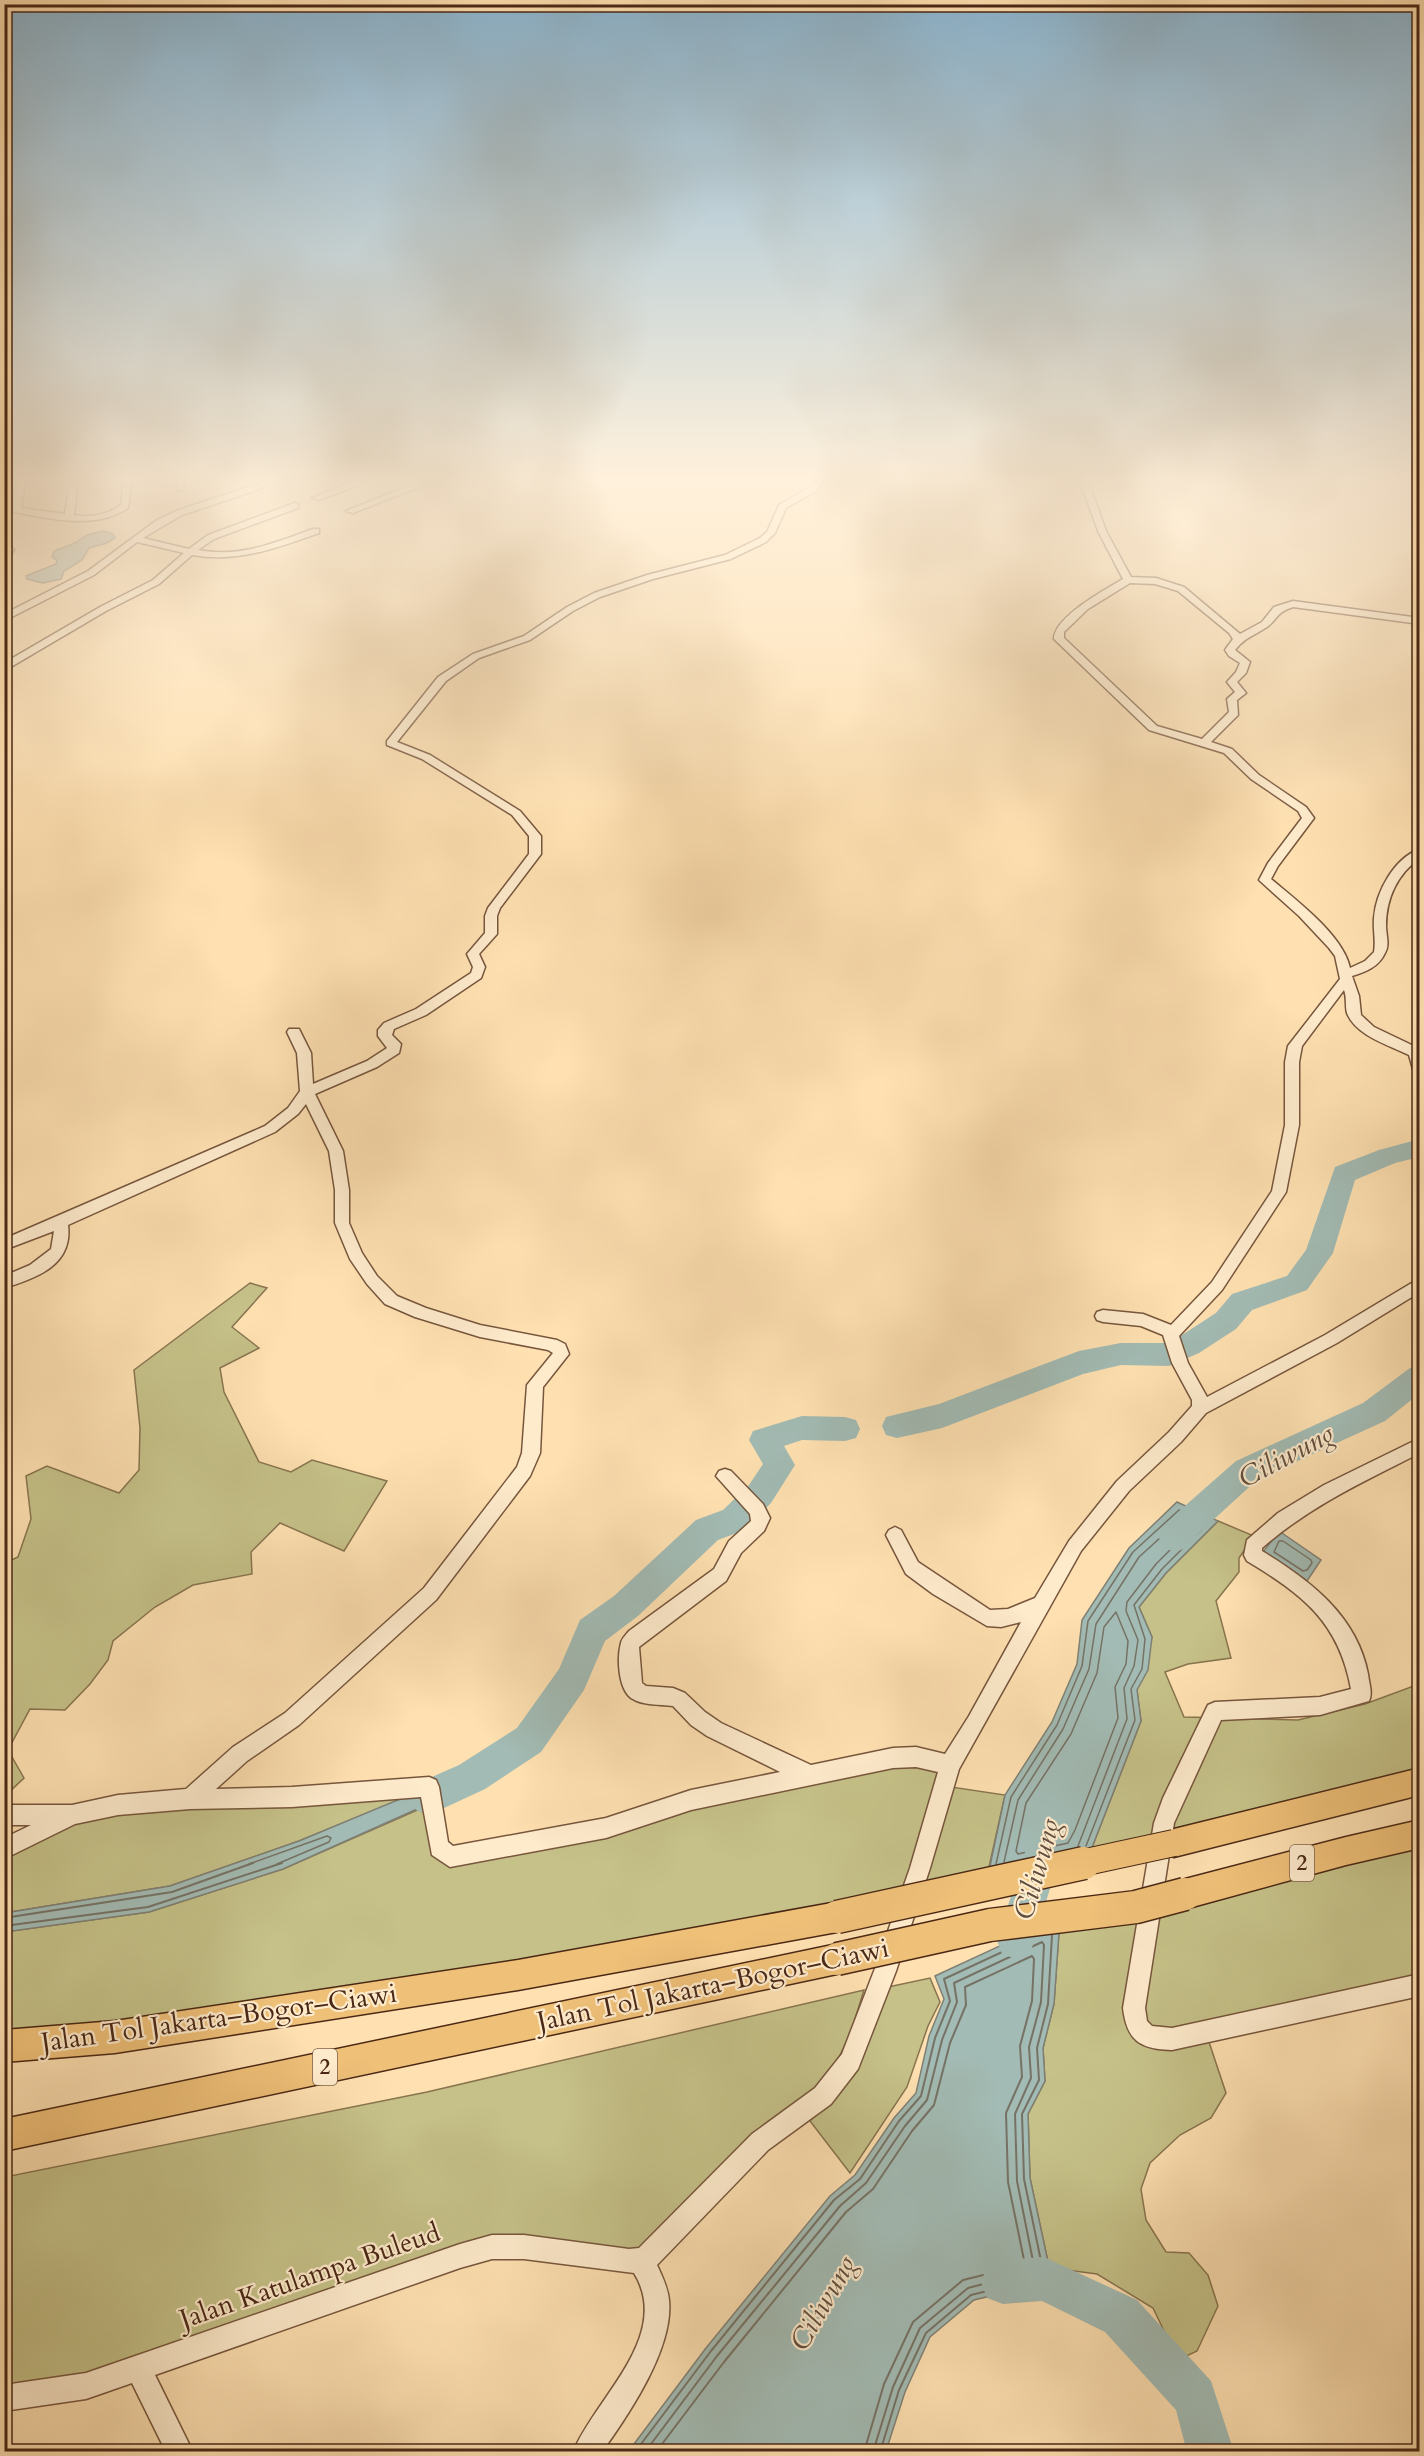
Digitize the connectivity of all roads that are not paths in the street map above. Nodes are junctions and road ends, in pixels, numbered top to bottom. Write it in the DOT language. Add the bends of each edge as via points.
graph roads {
  1 [pos="47,596"];
  2 [pos="129,596"];
  3 [pos="597,596"];
  4 [pos="1105,596"];
  5 [pos="1189,596"];
  6 [pos="4,618"];
  7 [pos="1419,621"];
  8 [pos="1238,639"];
  9 [pos="4,668"];
  10 [pos="1204,742"];
  11 [pos="1419,852"];
  12 [pos="1345,977"];
  13 [pos="294,1032"];
  14 [pos="1419,1069"];
  15 [pos="307,1092"];
  16 [pos="60,1223"];
  17 [pos="4,1245"];
  18 [pos="4,1282"];
  19 [pos="1419,1284"];
  20 [pos="1103,1316"];
  21 [pos="1172,1337"];
  22 [pos="1200,1408"];
  23 [pos="1419,1445"];
  24 [pos="725,1476"];
  25 [pos="895,1535"];
  26 [pos="1041,1604"];
  27 [pos="950,1765"];
  28 [pos="1419,1768"];
  29 [pos="812,1776"];
  30 [pos="1419,1781"];
  31 [pos="190,1799"];
  32 [pos="1346,1799"];
  33 [pos="73,1814"];
  34 [pos="4,1815"];
  35 [pos="1419,1834"];
  36 [pos="4,1849"];
  37 [pos="1419,1985"];
  38 [pos="4,2046"];
  39 [pos="112,2111"];
  40 [pos="4,2135"];
  41 [pos="4,2150"];
  42 [pos="640,2260"];
  43 [pos="138,2367"];
  44 [pos="4,2398"];
  45 [pos="180,2451"];
  46 [pos="586,2451"];
  1 -- 6 [label="street"];
  2 -- 9 [label="street"];
  3 -- 15 [label="street" via="527,638 476,656 442,679 391,742 426,757 516,813 535,836 535,854 492,913 491,934 473,954 479,967 477,975 421,1012 385,1030 394,1050 372,1064"];
  4 -- 10 [label="street" via="1059,631 1059,639 1153,728"];
  5 -- 8 [label="street"];
  7 -- 8 [label="street" via="1293,604 1277,609 1265,624"];
  8 -- 10 [label="street" via="1230,652 1245,664 1232,683 1242,693 1232,699 1234,713"];
  10 -- 12 [label="street" via="1228,751 1255,777 1307,815 1265,880 1333,945 1341,955"];
  11 -- 12 [label="street" via="1389,882 1381,914 1379,955"];
  12 -- 14 [label="street" via="1356,1017 1369,1030 1415,1052"];
  12 -- 21 [label="street" via="1295,1046 1292,1125 1279,1192 1217,1286"];
  13 -- 15 [label="street" via="304,1053"];
  15 -- 16 [label="street" via="293,1111 270,1129"];
  15 -- 31 [label="street" via="336,1151 342,1223 355,1255 391,1300 480,1331 551,1344 561,1354 535,1385 531,1453 524,1472 430,1594 292,1719 240,1754"];
  16 -- 17 [label="street"];
  16 -- 18 [label="street" via="61,1246 55,1255 29,1273"];
  19 -- 22 [label="street" via="1331,1339"];
  20 -- 21 [label="street" via="1143,1320"];
  21 -- 22 [label="street"];
  22 -- 26 [label="street" via="1124,1485 1075,1546"];
  23 -- 37 [label="street" via="1302,1507 1253,1545 1253,1555 1292,1578 1336,1621 1353,1655 1362,1695 1320,1706 1215,1711 1164,1823 1134,2008 1138,2030 1148,2037 1172,2039"];
  24 -- 29 [label="street" via="761,1518 758,1526 735,1547 720,1575 630,1644 631,1685 648,1696 684,1702 700,1721"];
  25 -- 26 [label="street" via="912,1568 987,1618 1013,1616"];
  26 -- 27 [label="street"];
  27 -- 29 [label="street" via="916,1757 893,1758"];
  27 -- 42 [label="street" via="908,1901 850,2061 823,2096 760,2142 672,2234"];
  28 -- 32 [label="highway" via="1365,1786"];
  29 -- 31 [label="street" via="691,1800 606,1828 450,1857 439,1848 429,1788"];
  30 -- 32 [label="highway, Jalan Tol Jakarta–Bogor–Ciawi / 2"];
  31 -- 33 [label="street" via="118,1804"];
  32 -- 38 [label="highway, Jalan Tol Jakarta–Bogor–Ciawi / 2, bridge" via="1174,1843 837,1917 498,1978 115,2037"];
  33 -- 34 [label="street"];
  33 -- 36 [label="street"];
  35 -- 39 [label="highway, Jalan Tol Jakarta–Bogor–Ciawi / 2, bridge" via="1136,1907 990,1925"];
  39 -- 40 [label="highway, Jalan Tol Jakarta–Bogor–Ciawi / 2"];
  39 -- 41 [label="highway"];
  42 -- 43 [label="street, Jalan Katulampa Buleud" via="492,2247"];
  42 -- 46 [label="street" via="655,2288 657,2318 630,2386"];
  43 -- 44 [label="street, Jalan Katulampa Buleud" via="86,2386"];
  43 -- 45 [label="street"];
}
